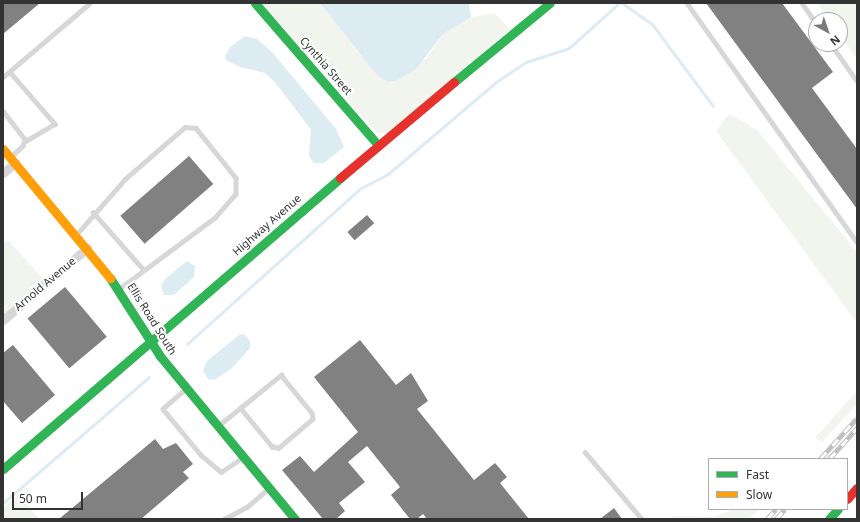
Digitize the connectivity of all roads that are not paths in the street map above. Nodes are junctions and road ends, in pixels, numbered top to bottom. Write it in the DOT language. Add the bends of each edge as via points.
graph roads {
  1 [pos="90,3"];
  2 [pos="256,3"];
  3 [pos="550,3"];
  4 [pos="687,3"];
  5 [pos="802,3"];
  6 [pos="809,12"];
  7 [pos="837,52"];
  8 [pos="10,72"];
  9 [pos="3,78"];
  10 [pos="857,81"];
  11 [pos="3,111"];
  12 [pos="25,142"];
  13 [pos="378,145"];
  14 [pos="3,149"];
  15 [pos="12,160"];
  16 [pos="3,173"];
  17 [pos="93,212"];
  18 [pos="76,235"];
  19 [pos="857,242"];
  20 [pos="87,248"];
  21 [pos="143,269"];
  22 [pos="119,289"];
  23 [pos="3,320"];
  24 [pos="151,342"];
  25 [pos="187,389"];
  26 [pos="240,408"];
  27 [pos="218,426"];
  28 [pos="585,452"];
  29 [pos="243,457"];
  30 [pos="3,470"];
  31 [pos="269,488"];
  32 [pos="857,488"];
  33 [pos="848,498"];
  34 [pos="837,510"];
  35 [pos="224,519"];
  36 [pos="295,519"];
  37 [pos="642,519"];
  38 [pos="829,519"];
  1 -- 8 [label="lane"];
  2 -- 13 [label="street, Cynthia Street"];
  3 -- 13 [label="street, Highway Avenue"];
  4 -- 19 [label="lane"];
  5 -- 6 [label="lane"];
  7 -- 10 [label="lane"];
  8 -- 9 [label="lane"];
  8 -- 12 [label="lane" via="54,124"];
  11 -- 12 [label="lane" via="24,134"];
  12 -- 15 [label="lane"];
  13 -- 24 [label="street, Highway Avenue"];
  14 -- 15 [label="street, Ellis Road South"];
  15 -- 16 [label="street"];
  15 -- 18 [label="street, Ellis Road South"];
  17 -- 18 [label="lane"];
  17 -- 21 [label="lane"];
  17 -- 21 [label="lane" via="125,179 185,127 196,128 236,178 236,194 215,218 182,244"];
  18 -- 20 [label="street, Ellis Road South"];
  20 -- 22 [label="street, Ellis Road South"];
  20 -- 23 [label="street, Arnold Avenue"];
  21 -- 22 [label="lane"];
  22 -- 24 [label="street, Ellis Road South"];
  24 -- 25 [label="street, Ellis Road South"];
  24 -- 30 [label="street, Highway Avenue"];
  25 -- 27 [label="street, Ellis Road South"];
  25 -- 29 [label="lane" via="163,409 201,455 220,472"];
  26 -- 26 [label="lane" via="281,375 312,413 313,419 279,448 272,446"];
  26 -- 27 [label="lane"];
  27 -- 29 [label="street, Ellis Road South"];
  28 -- 37 [label="lane"];
  29 -- 31 [label="street, Ellis Road South"];
  31 -- 35 [label="lane" via="247,507"];
  31 -- 36 [label="street, Ellis Road South"];
  32 -- 33 [label="street"];
  34 -- 38 [label="street"];
}
